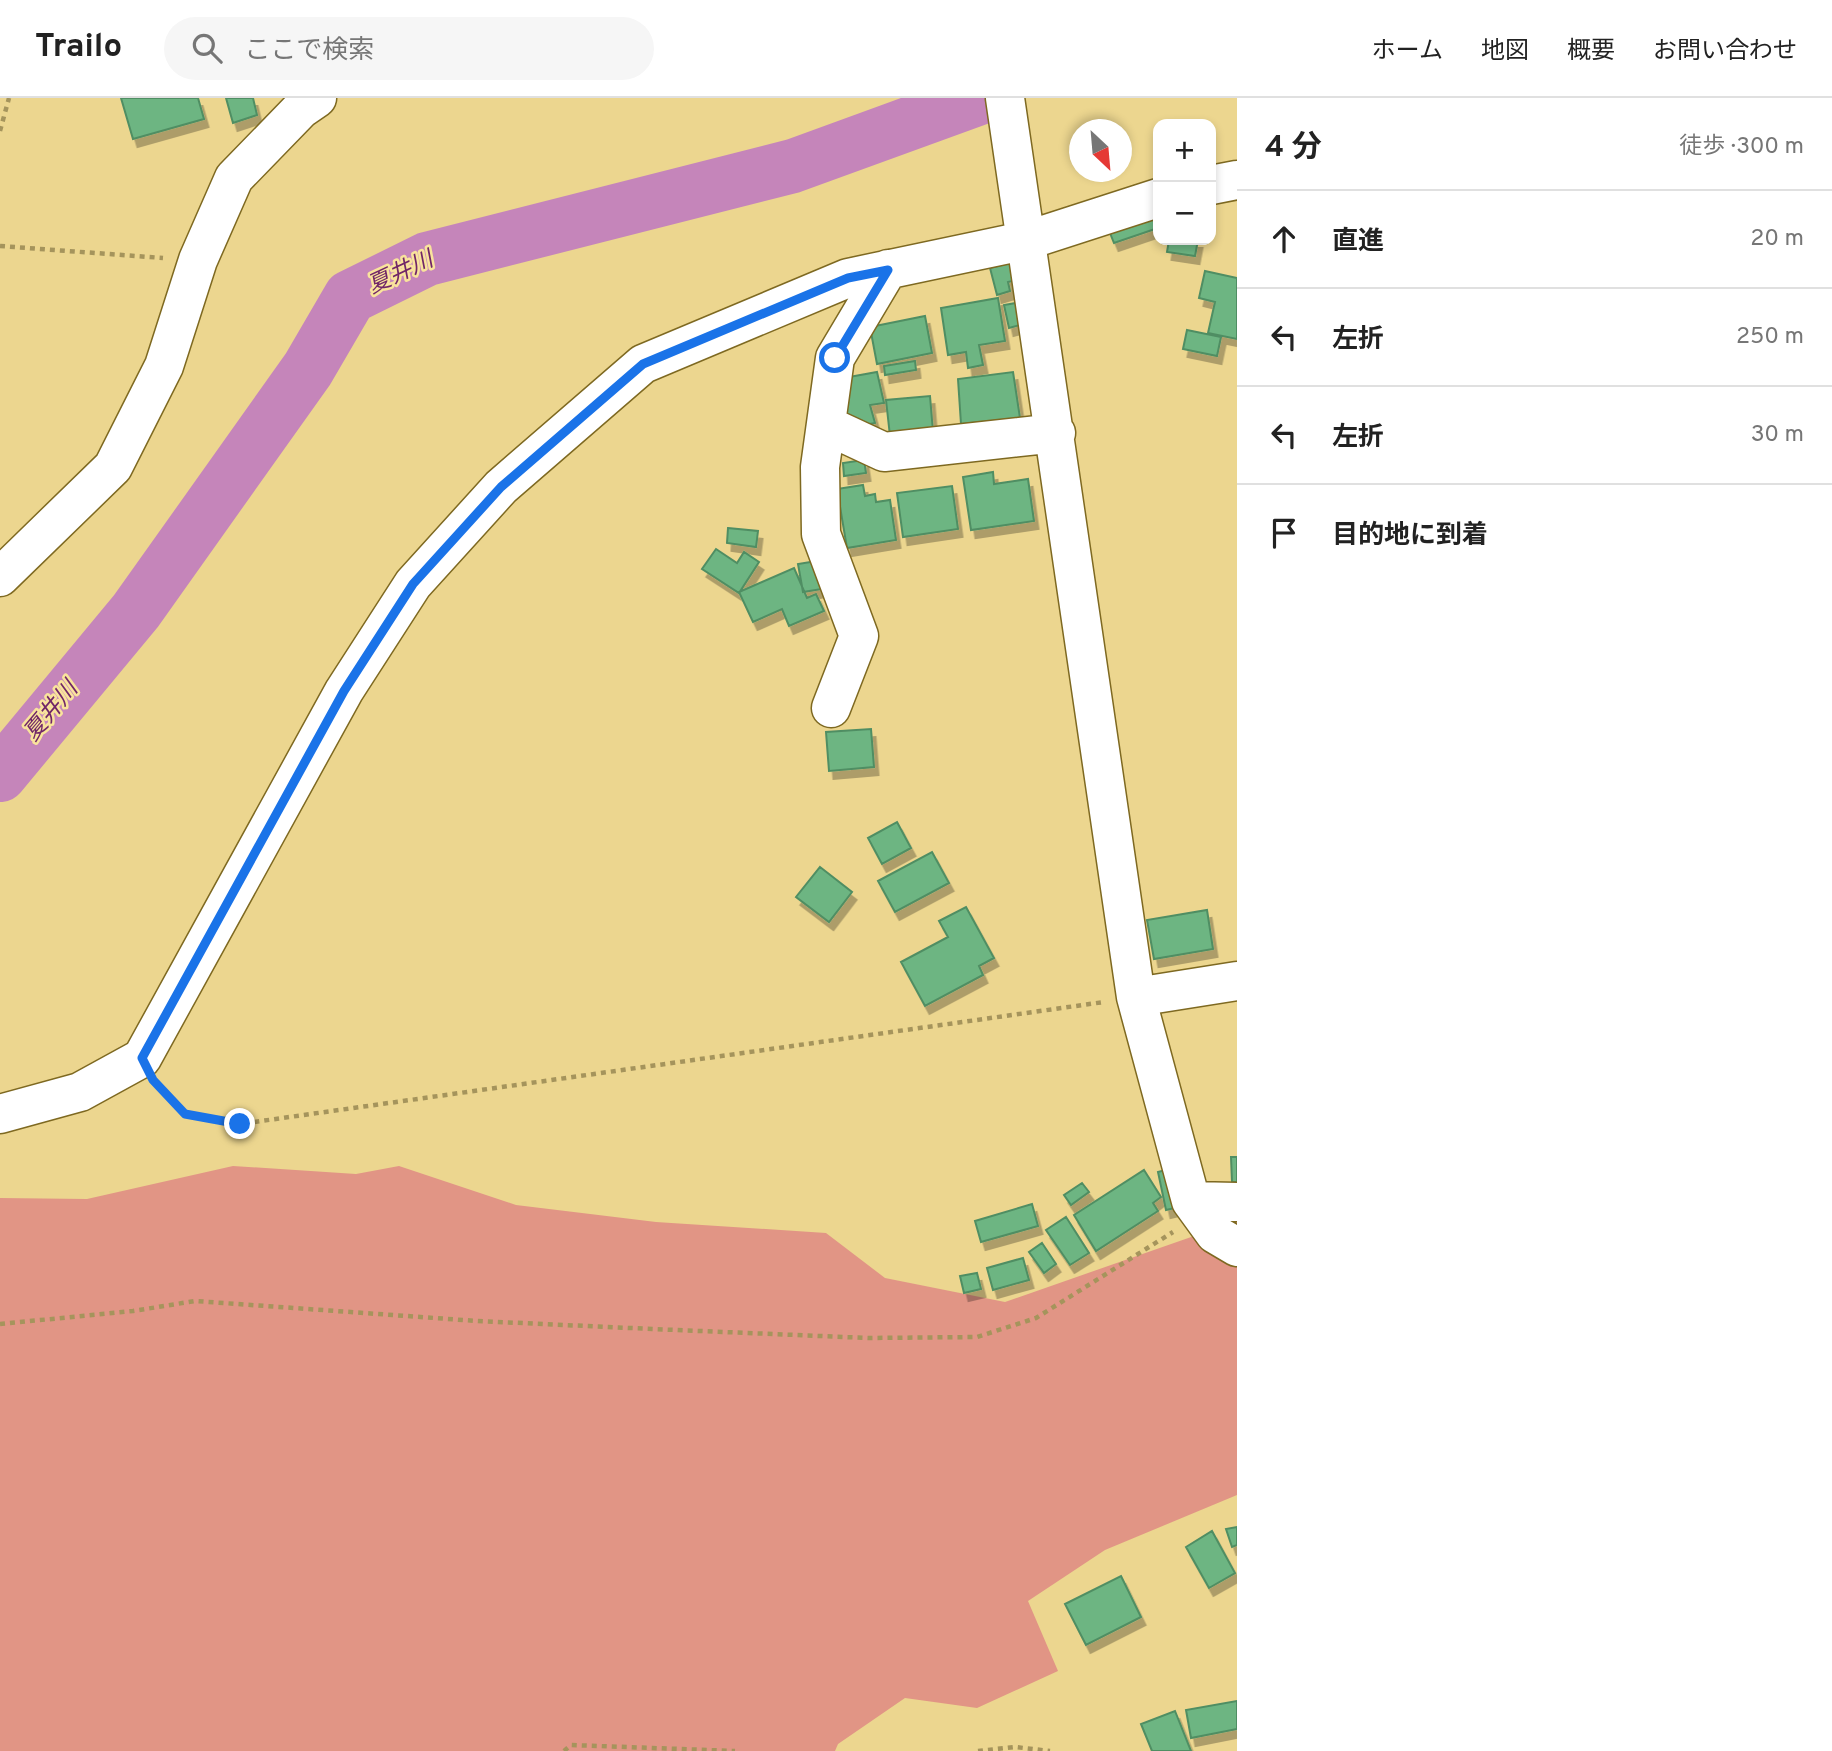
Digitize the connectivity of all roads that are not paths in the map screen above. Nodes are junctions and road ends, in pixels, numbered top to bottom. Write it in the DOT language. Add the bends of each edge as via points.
graph roads {
  1 [pos="317,98"];
  2 [pos="1005,98"];
  3 [pos="1237,180"];
  4 [pos="1216,184"];
  5 [pos="1153,200"];
  6 [pos="1028,240"];
  7 [pos="888,270"];
  8 [pos="826,425"];
  9 [pos="1056,433"];
  10 [pos="0,577"];
  11 [pos="831,708"];
  12 [pos="1237,981"];
  13 [pos="1136,997"];
  14 [pos="0,1114"];
  15 [pos="1237,1202"];
  16 [pos="1195,1208"];
  17 [pos="1237,1247"];
  1 -- 10 [label="street" via="234,178 198,260 164,366 113,467"];
  2 -- 6 [label="street"];
  3 -- 4 [label="street"];
  5 -- 6 [label="street"];
  6 -- 7 [label="street"];
  6 -- 9 [label="street"];
  7 -- 8 [label="street" via="835,358"];
  7 -- 14 [label="street" via="848,278 643,364 501,487 413,584 344,691 142,1058 80,1092"];
  8 -- 9 [label="street" via="884,452"];
  8 -- 11 [label="street" via="820,467 821,534 859,636"];
  9 -- 13 [label="street"];
  12 -- 13 [label="street"];
  13 -- 16 [label="street"];
  15 -- 16 [label="street"];
  16 -- 17 [label="street" via="1215,1234"];
}
